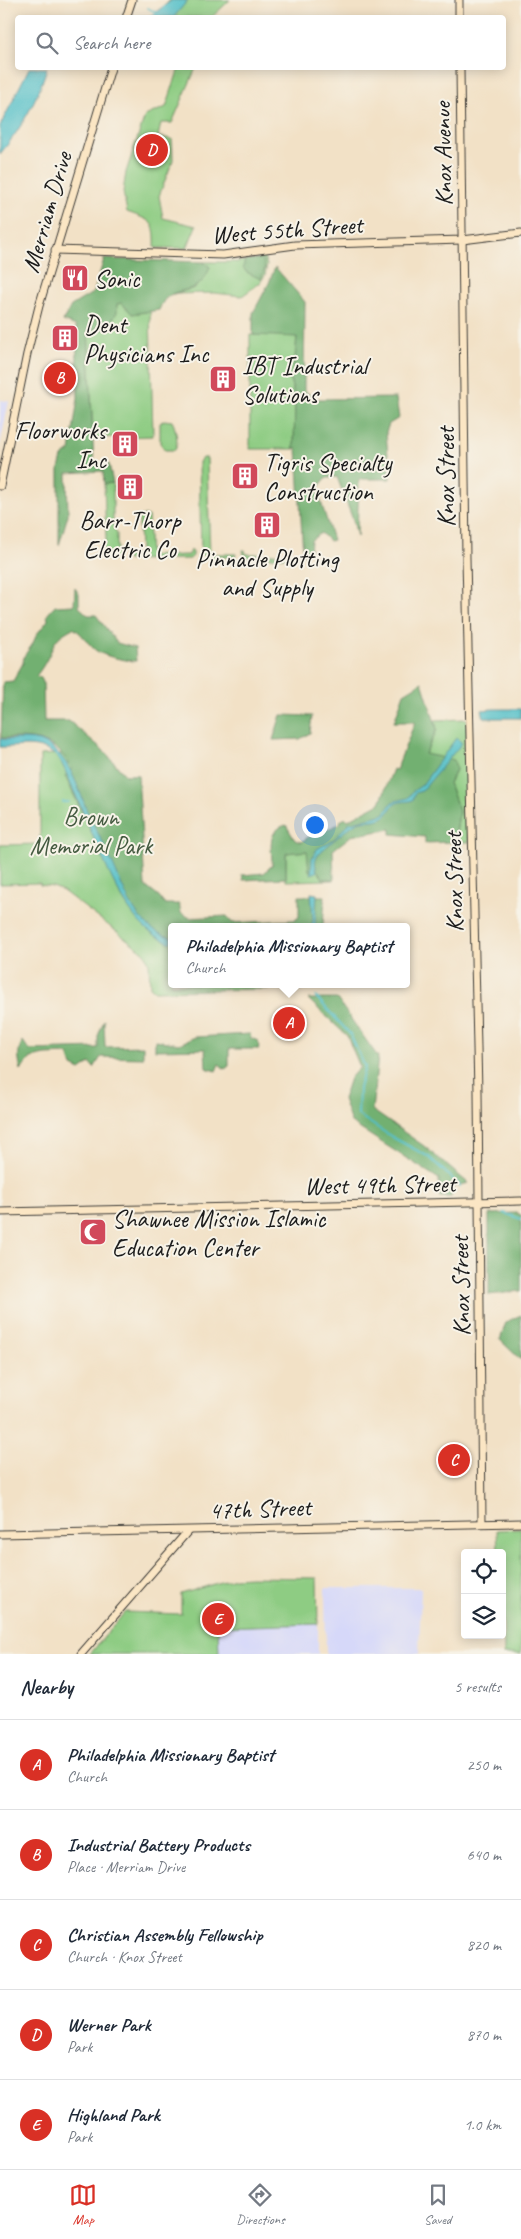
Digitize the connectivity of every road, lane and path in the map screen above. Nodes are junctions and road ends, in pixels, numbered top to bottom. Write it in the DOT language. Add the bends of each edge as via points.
graph roads {
  1 [pos="132,0"];
  2 [pos="459,0"];
  3 [pos="127,15"];
  4 [pos="459,15"];
  5 [pos="110,70"];
  6 [pos="460,70"];
  7 [pos="521,233"];
  8 [pos="462,240"];
  9 [pos="56,250"];
  10 [pos="0,486"];
  11 [pos="521,1201"];
  12 [pos="478,1202"];
  13 [pos="0,1212"];
  14 [pos="482,1523"];
  15 [pos="521,1523"];
  16 [pos="188,1530"];
  17 [pos="165,1531"];
  18 [pos="0,1534"];
  19 [pos="170,1550"];
  20 [pos="81,1654"];
  1 -- 3 [label="street"];
  2 -- 4 [label="street"];
  5 -- 9 [label="street, Merriam Drive"];
  6 -- 8 [label="street, Knox Avenue"];
  7 -- 8 [label="street, West 55th Street"];
  8 -- 9 [label="street, West 55th Street" via="295,245 223,255"];
  8 -- 12 [label="street, Knox Street"];
  9 -- 10 [label="street, Merriam Drive" via="27,354"];
  11 -- 12 [label="street, West 49th Street"];
  12 -- 13 [label="street, West 49th Street"];
  12 -- 14 [label="street, Knox Street"];
  14 -- 15 [label="street, 47th Street"];
  14 -- 16 [label="street, 47th Street"];
  16 -- 17 [label="street, 47th Street"];
  16 -- 19 [label="street"];
  17 -- 18 [label="street, 47th Street"];
  17 -- 19 [label="street" via="170,1535"];
  19 -- 20 [label="street"];
}
